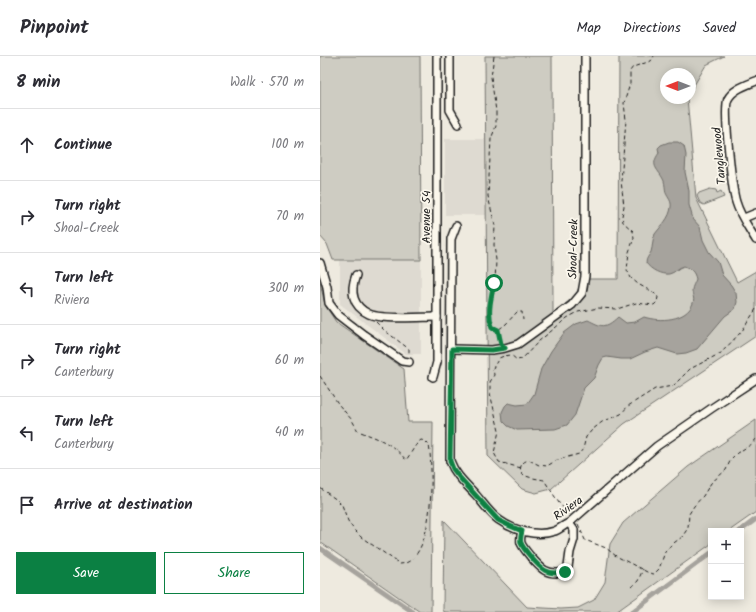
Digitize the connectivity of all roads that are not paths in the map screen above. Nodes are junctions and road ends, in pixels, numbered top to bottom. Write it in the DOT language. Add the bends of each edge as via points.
graph roads {
  1 [pos="438,56"];
  2 [pos="450,56"];
  3 [pos="585,56"];
  4 [pos="756,81"];
  5 [pos="458,124"];
  6 [pos="756,213"];
  7 [pos="744,218"];
  8 [pos="456,226"];
  9 [pos="756,240"];
  10 [pos="320,263"];
  11 [pos="356,275"];
  12 [pos="437,317"];
  13 [pos="452,349"];
  14 [pos="409,362"];
  15 [pos="433,377"];
  16 [pos="756,379"];
  17 [pos="569,523"];
  18 [pos="522,531"];
  1 -- 12 [label="street, Avenue 54"];
  2 -- 5 [label="street" via="450,110"];
  3 -- 13 [label="street, Shoal-Creek" via="585,276 582,293 572,305 518,344 492,350"];
  4 -- 7 [label="street, Tanglewood" via="736,91 728,99 726,113 733,190"];
  6 -- 7 [label="street"];
  7 -- 9 [label="street, Tanglewood"];
  8 -- 13 [label="street, Riviera" via="451,239"];
  10 -- 14 [label="street" via="330,303 338,315 402,361"];
  11 -- 12 [label="street" via="352,289 354,301 369,314 382,317"];
  12 -- 15 [label="street, Avenue 54" via="437,362"];
  13 -- 18 [label="street, Riviera" via="450,461 453,469 498,520"];
  16 -- 17 [label="street, Riviera" via="657,446"];
  17 -- 18 [label="street, Riviera" via="555,530 538,533"];
  17 -- 18 [label="street" via="574,530 574,539 568,566 565,572 557,574 540,568 523,548 520,542"];
}
